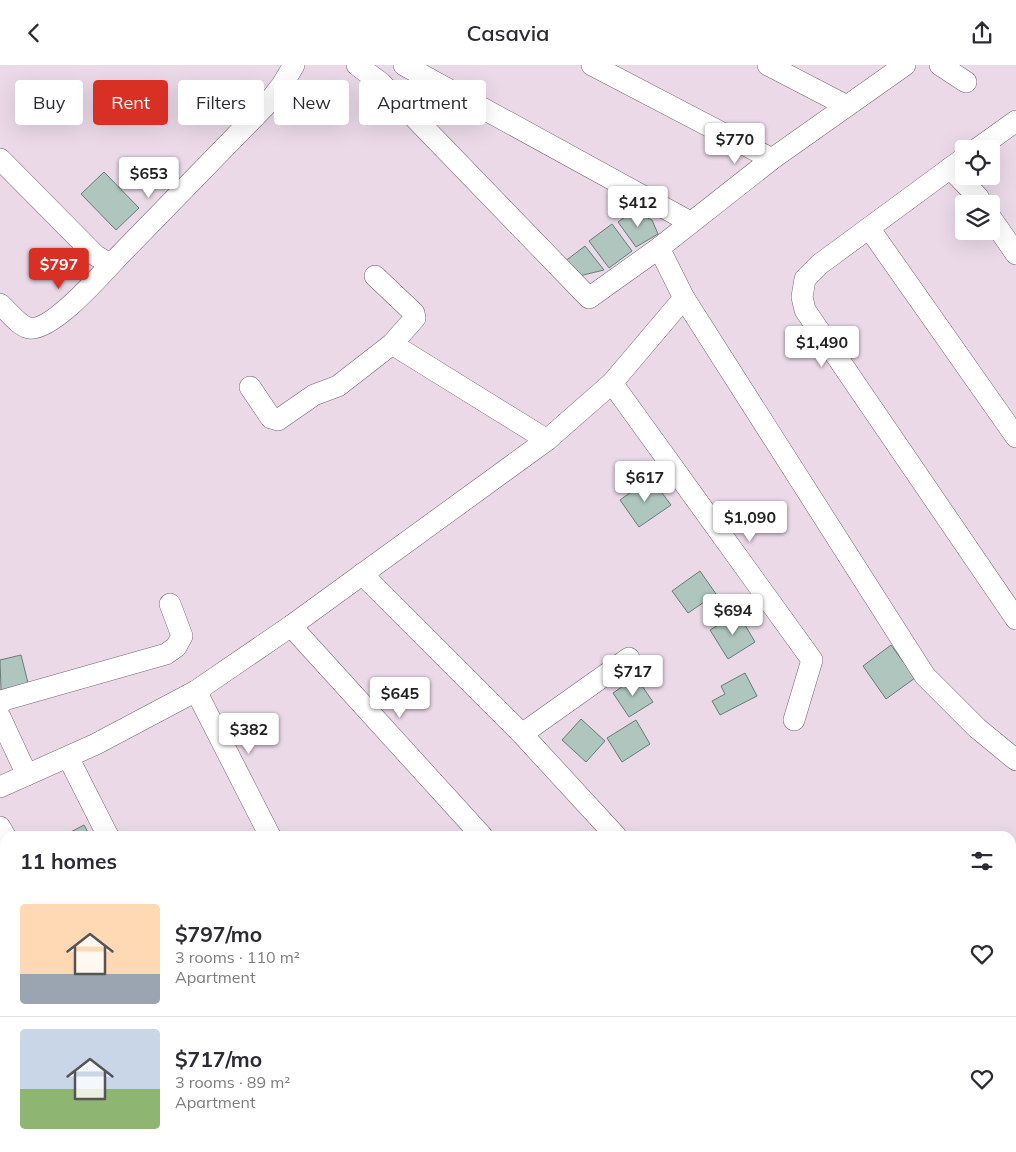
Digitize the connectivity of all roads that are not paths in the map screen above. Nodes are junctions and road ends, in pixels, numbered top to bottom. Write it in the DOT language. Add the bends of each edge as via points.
graph roads {
  1 [pos="294,65"];
  2 [pos="357,65"];
  3 [pos="404,65"];
  4 [pos="592,65"];
  5 [pos="768,65"];
  6 [pos="906,65"];
  7 [pos="940,65"];
  8 [pos="386,74"];
  9 [pos="966,83"];
  10 [pos="847,106"];
  11 [pos="1016,121"];
  12 [pos="990,140"];
  13 [pos="0,159"];
  14 [pos="772,159"];
  15 [pos="955,164"];
  16 [pos="690,221"];
  17 [pos="869,228"];
  18 [pos="1000,231"];
  19 [pos="659,248"];
  20 [pos="1016,254"];
  21 [pos="115,260"];
  22 [pos="375,277"];
  23 [pos="684,298"];
  24 [pos="0,304"];
  25 [pos="392,344"];
  26 [pos="612,383"];
  27 [pos="250,387"];
  28 [pos="1016,437"];
  29 [pos="547,440"];
  30 [pos="362,574"];
  31 [pos="170,604"];
  32 [pos="1016,619"];
  33 [pos="291,626"];
  34 [pos="629,657"];
  35 [pos="196,691"];
  36 [pos="0,704"];
  37 [pos="0,717"];
  38 [pos="794,720"];
  39 [pos="522,734"];
  40 [pos="68,757"];
  41 [pos="1016,760"];
  42 [pos="27,775"];
  43 [pos="0,787"];
  44 [pos="105,831"];
  45 [pos="267,831"];
  46 [pos="477,831"];
  47 [pos="611,831"];
  1 -- 21 [label="street" via="268,103"];
  2 -- 8 [label="street"];
  3 -- 16 [label="street"];
  4 -- 14 [label="street"];
  5 -- 10 [label="street"];
  6 -- 10 [label="street"];
  7 -- 9 [label="street"];
  8 -- 19 [label="street" via="589,298"];
  10 -- 14 [label="street"];
  11 -- 12 [label="street"];
  13 -- 21 [label="street" via="95,255 106,262"];
  14 -- 16 [label="street"];
  15 -- 17 [label="street"];
  16 -- 19 [label="street"];
  17 -- 28 [label="street"];
  17 -- 32 [label="street" via="805,279 802,297 805,311"];
  18 -- 20 [label="street"];
  19 -- 23 [label="street"];
  21 -- 24 [label="street" via="54,319 38,329 27,328"];
  22 -- 25 [label="street" via="414,313 411,324"];
  23 -- 26 [label="street"];
  23 -- 41 [label="street" via="926,676 977,728"];
  25 -- 27 [label="street" via="338,386 314,395 278,420 271,418"];
  25 -- 29 [label="street"];
  26 -- 29 [label="street"];
  26 -- 38 [label="street" via="812,660"];
  29 -- 30 [label="street"];
  30 -- 33 [label="street"];
  30 -- 39 [label="street"];
  31 -- 36 [label="street" via="182,636 176,647 166,654 4,700"];
  33 -- 35 [label="street"];
  33 -- 46 [label="street"];
  34 -- 39 [label="street"];
  35 -- 40 [label="street"];
  35 -- 45 [label="street"];
  37 -- 42 [label="street"];
  39 -- 47 [label="street"];
  40 -- 42 [label="street"];
  40 -- 44 [label="street"];
  42 -- 43 [label="street"];
}
